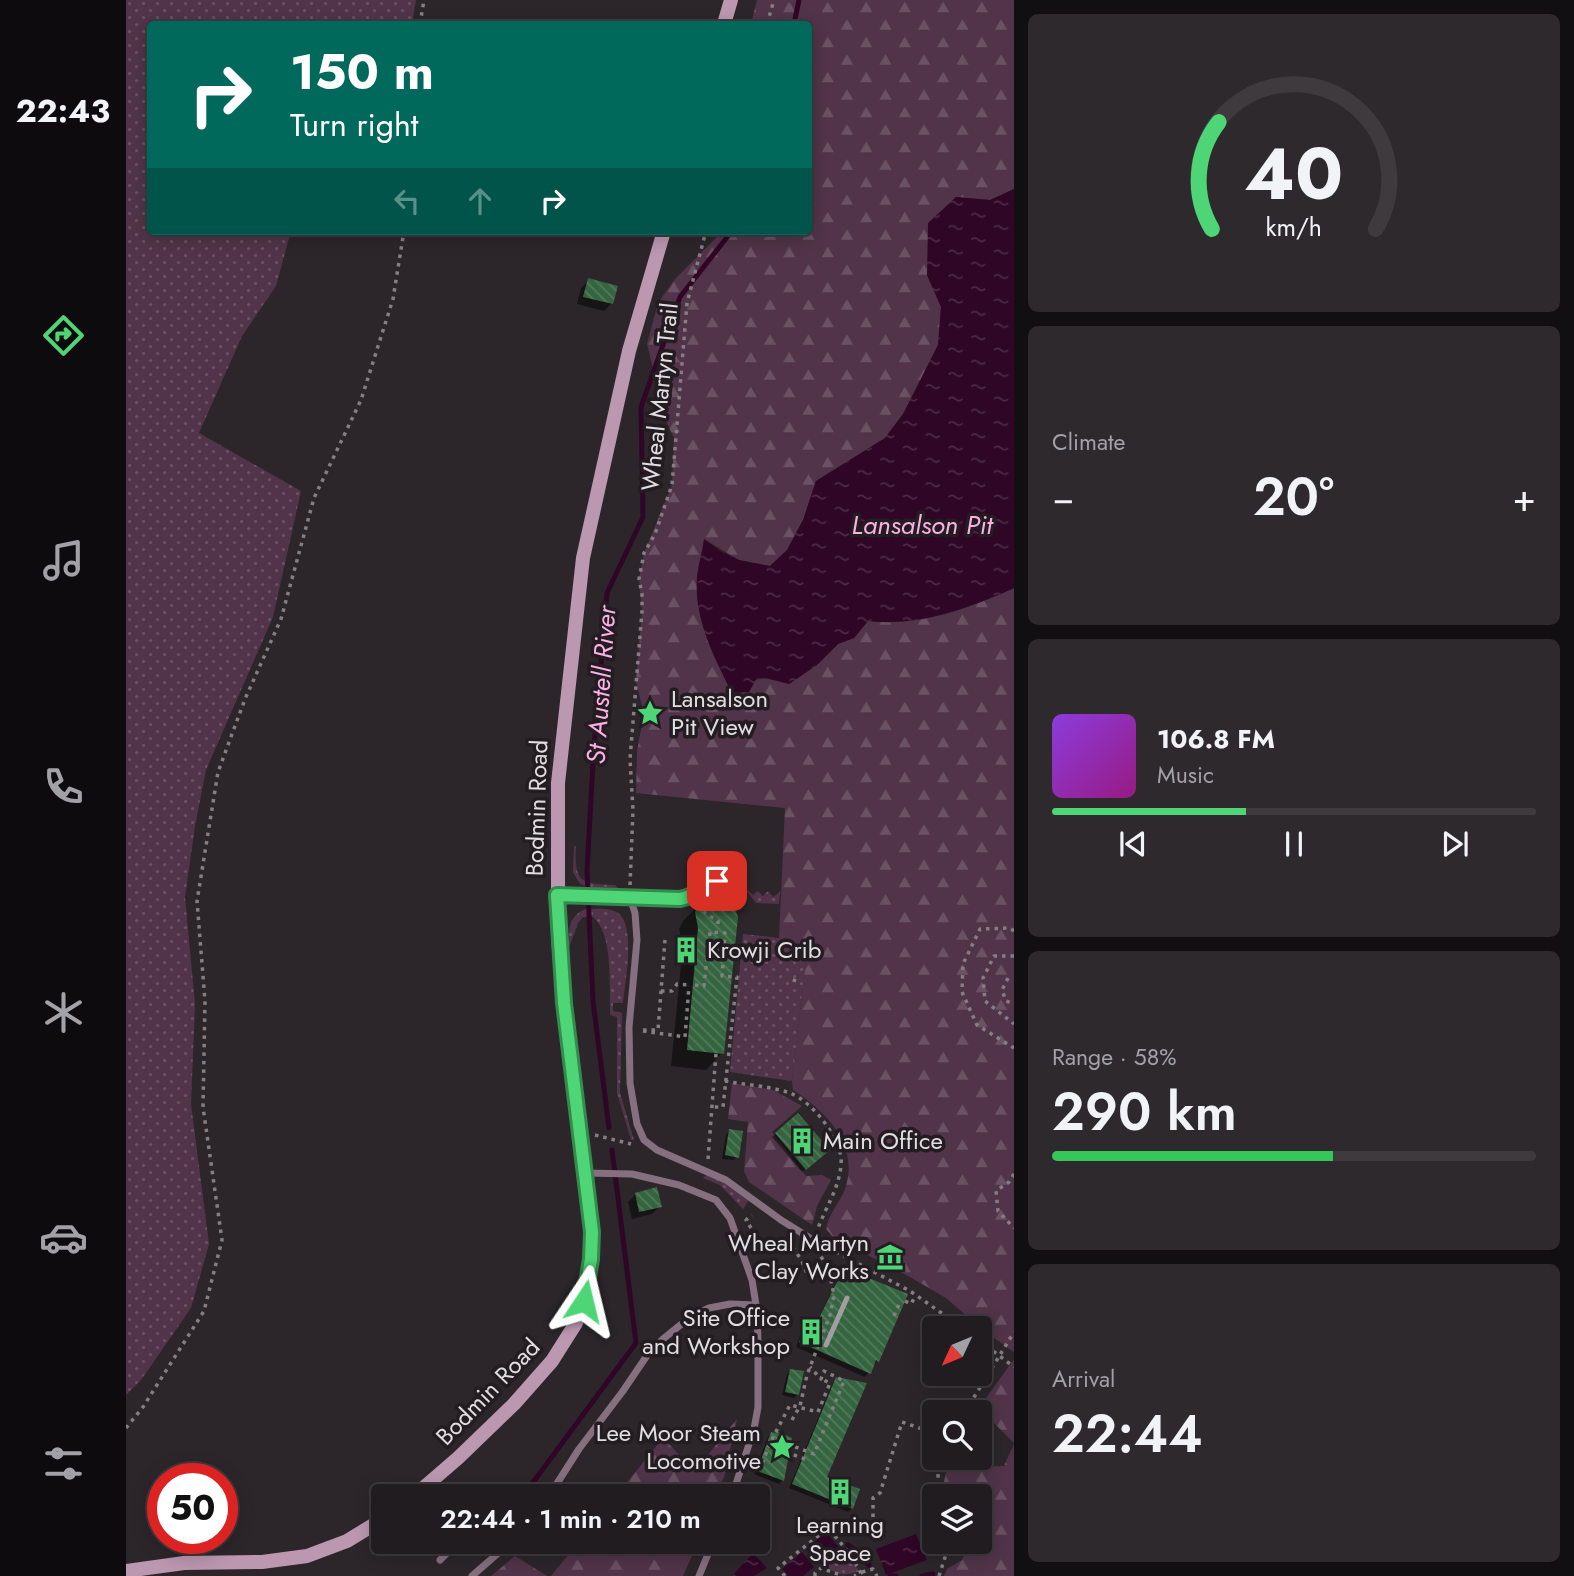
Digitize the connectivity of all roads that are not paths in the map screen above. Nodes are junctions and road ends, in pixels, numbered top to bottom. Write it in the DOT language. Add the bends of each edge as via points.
graph roads {
  1 [pos="731,0"];
  2 [pos="725,21"];
  3 [pos="663,235"];
  4 [pos="717,881"];
  5 [pos="564,895"];
  6 [pos="630,898"];
  7 [pos="586,1173"];
  8 [pos="813,1240"];
  9 [pos="756,1305"];
  10 [pos="428,1484"];
  11 [pos="556,1484"];
  12 [pos="736,1484"];
  13 [pos="371,1527"];
  14 [pos="446,1554"];
  15 [pos="497,1554"];
  16 [pos="708,1554"];
  17 [pos="440,1560"];
  18 [pos="126,1571"];
  19 [pos="472,1576"];
  20 [pos="698,1576"];
  1 -- 2 [label="main road"];
  3 -- 5 [label="main road, Bodmin Road" via="629,351 583,558 558,783"];
  4 -- 6 [label="lane" via="691,897"];
  5 -- 6 [label="lane"];
  5 -- 7 [label="main road, Bodmin Road" via="563,996"];
  6 -- 8 [label="lane" via="637,940 629,1027 630,1083 644,1140 726,1180"];
  7 -- 9 [label="lane" via="632,1174 716,1200 730,1217 745,1254"];
  7 -- 10 [label="main road, Bodmin Road" via="591,1259 576,1323 552,1361 513,1404"];
  9 -- 11 [label="lane" via="709,1308 663,1339"];
  9 -- 12 [label="lane" via="758,1407"];
  13 -- 18 [label="main road" via="348,1541 285,1560 184,1563"];
  14 -- 17 [label="lane"];
  15 -- 19 [label="lane"];
  16 -- 20 [label="lane"];
}
